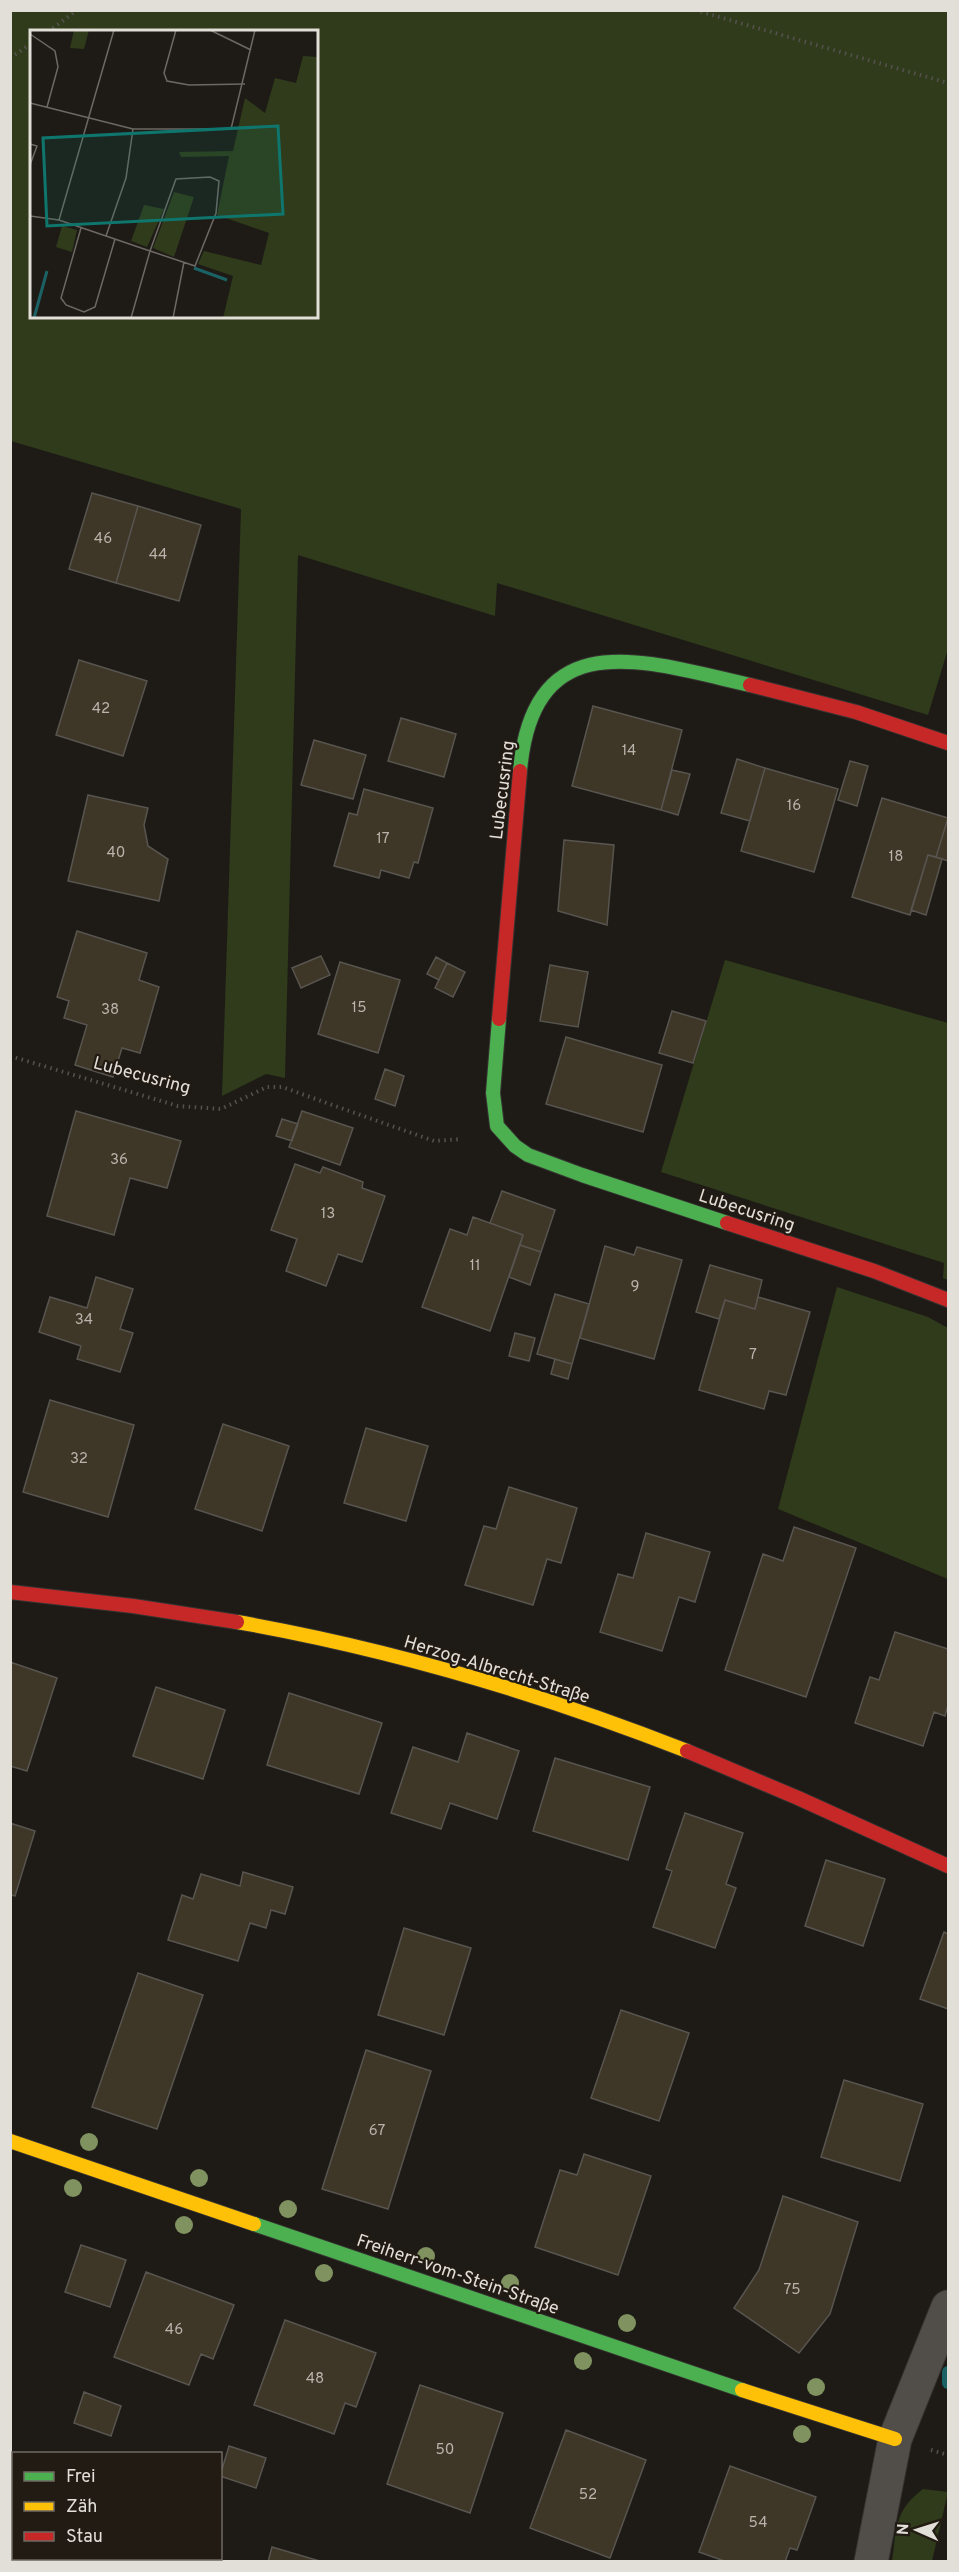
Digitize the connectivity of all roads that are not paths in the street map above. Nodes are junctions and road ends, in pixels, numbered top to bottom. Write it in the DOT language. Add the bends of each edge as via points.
graph roads {
  1 [pos="948,743"];
  2 [pos="948,1300"];
  3 [pos="10,1592"];
  4 [pos="948,1866"];
  5 [pos="10,2141"];
  6 [pos="948,2307"];
  7 [pos="895,2439"];
  8 [pos="871,2562"];
  1 -- 2 [label="street, Lubecusring" via="782,691 632,662 597,662 562,676 549,688 533,716 519,772 494,1072 497,1126 528,1155 874,1270"];
  3 -- 4 [label="street, Herzog-Albrecht-Straße" via="253,1624 416,1662 645,1735"];
  5 -- 7 [label="street, Freiherr-vom-Stein-Straße"];
  6 -- 7 [label="street"];
  7 -- 8 [label="street"];
}
